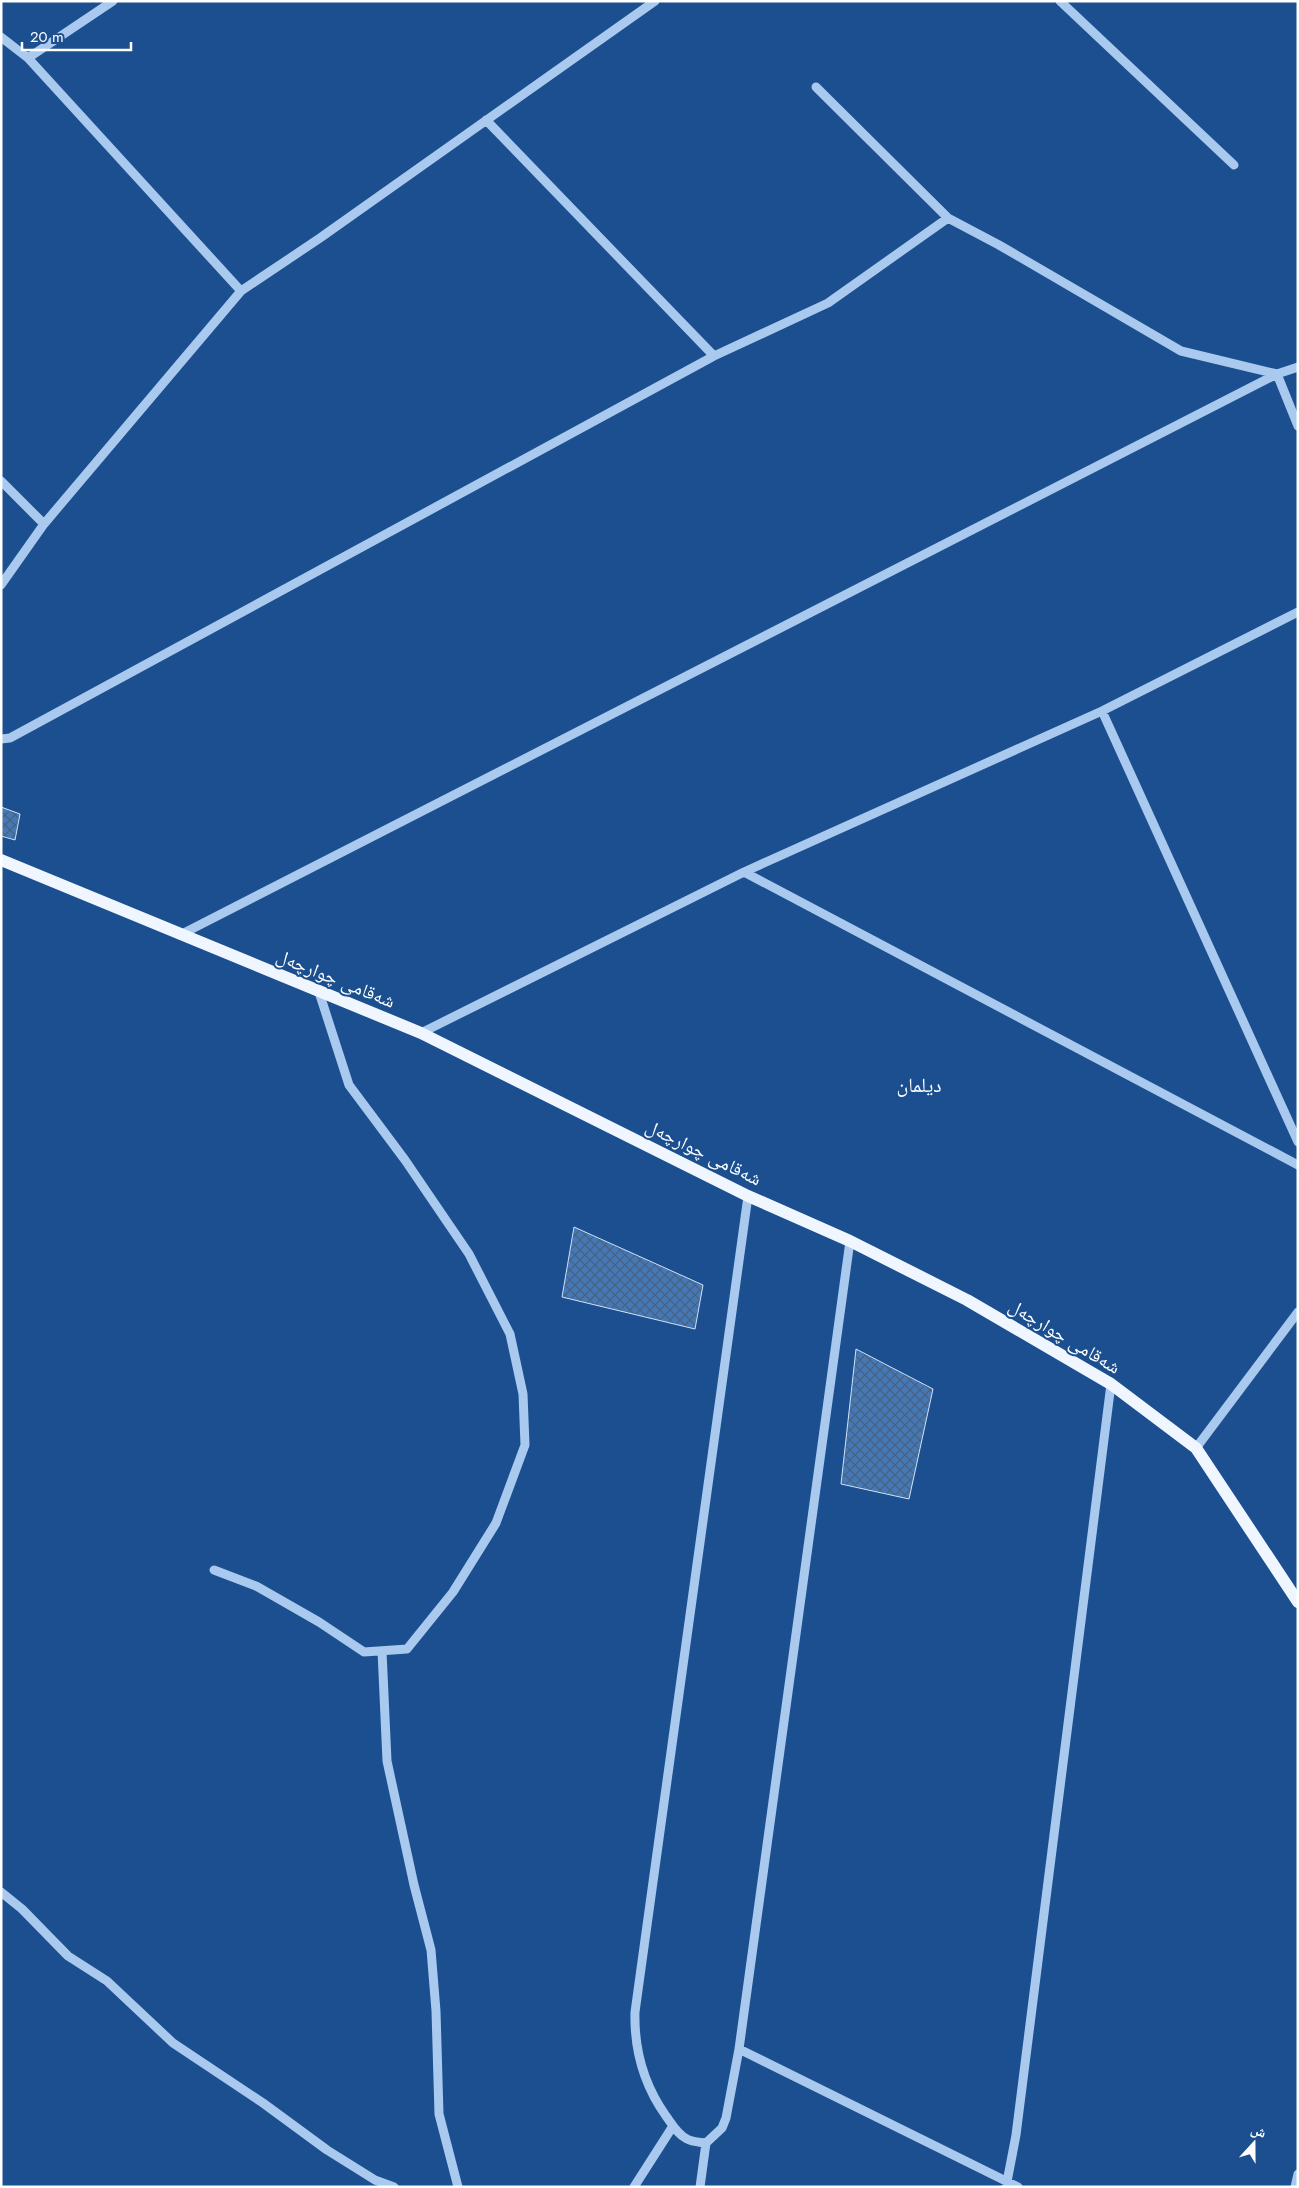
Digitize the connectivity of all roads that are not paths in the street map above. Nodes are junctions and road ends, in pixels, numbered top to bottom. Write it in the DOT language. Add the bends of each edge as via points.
graph roads {
  1 [pos="112,1"];
  2 [pos="655,1"];
  3 [pos="1060,1"];
  4 [pos="1,37"];
  5 [pos="28,58"];
  6 [pos="816,87"];
  7 [pos="486,120"];
  8 [pos="1234,165"];
  9 [pos="948,218"];
  10 [pos="241,291"];
  11 [pos="714,356"];
  12 [pos="1298,367"];
  13 [pos="1277,374"];
  14 [pos="1298,426"];
  15 [pos="1,481"];
  16 [pos="44,524"];
  17 [pos="1,585"];
  18 [pos="1298,612"];
  19 [pos="1102,712"];
  20 [pos="1,739"];
  21 [pos="1,860"];
  22 [pos="744,872"];
  23 [pos="180,935"];
  24 [pos="319,992"];
  25 [pos="421,1033"];
  26 [pos="1298,1142"];
  27 [pos="1298,1165"];
  28 [pos="748,1196"];
  29 [pos="850,1241"];
  30 [pos="1298,1312"];
  31 [pos="1111,1384"];
  32 [pos="1196,1448"];
  33 [pos="214,1570"];
  34 [pos="1298,1602"];
  35 [pos="382,1651"];
  36 [pos="1,1892"];
  37 [pos="738,2049"];
  38 [pos="673,2126"];
  39 [pos="706,2143"];
  40 [pos="1298,2174"];
  41 [pos="1007,2184"];
  42 [pos="394,2187"];
  43 [pos="458,2187"];
  44 [pos="634,2187"];
  45 [pos="700,2187"];
  46 [pos="1018,2187"];
  47 [pos="1295,2187"];
  1 -- 5 [label="street"];
  2 -- 7 [label="street"];
  3 -- 8 [label="street"];
  4 -- 5 [label="street"];
  5 -- 10 [label="street"];
  6 -- 9 [label="street"];
  7 -- 10 [label="street"];
  7 -- 11 [label="street"];
  9 -- 11 [label="street" via="828,303"];
  9 -- 13 [label="street" via="999,244 1181,351"];
  10 -- 16 [label="street"];
  11 -- 20 [label="street" via="10,738"];
  12 -- 13 [label="street"];
  13 -- 14 [label="street"];
  13 -- 23 [label="street"];
  15 -- 16 [label="street"];
  16 -- 17 [label="street"];
  18 -- 19 [label="street"];
  19 -- 22 [label="street"];
  19 -- 26 [label="street"];
  21 -- 23 [label="main road, شەقامی چوارچەل"];
  22 -- 25 [label="street"];
  22 -- 27 [label="street"];
  23 -- 24 [label="main road, شەقامی چوارچەل"];
  24 -- 25 [label="main road, شەقامی چوارچەل"];
  24 -- 35 [label="street" via="349,1085 469,1254 510,1334 523,1394 525,1445 496,1523 454,1592 407,1649"];
  25 -- 28 [label="main road, شەقامی چوارچەل"];
  28 -- 29 [label="main road, شەقامی چوارچەل"];
  28 -- 38 [label="street" via="635,2012 638,2058 646,2082"];
  29 -- 31 [label="main road, شەقامی چوارچەل" via="967,1300"];
  29 -- 37 [label="street"];
  30 -- 32 [label="street"];
  31 -- 32 [label="main road, شەقامی چوارچەل"];
  31 -- 41 [label="street" via="1016,2135"];
  32 -- 34 [label="main road, شەقامی چوارچەل"];
  33 -- 35 [label="street" via="256,1586 364,1652"];
  35 -- 43 [label="street" via="387,1761 431,1950 439,2114"];
  36 -- 42 [label="street" via="68,1956 107,1981 173,2043 327,2150 375,2180"];
  37 -- 39 [label="street" via="726,2118 722,2128"];
  37 -- 41 [label="street"];
  38 -- 39 [label="street" via="687,2139"];
  38 -- 44 [label="street"];
  39 -- 45 [label="street"];
  40 -- 47 [label="street"];
  41 -- 46 [label="street"];
}
